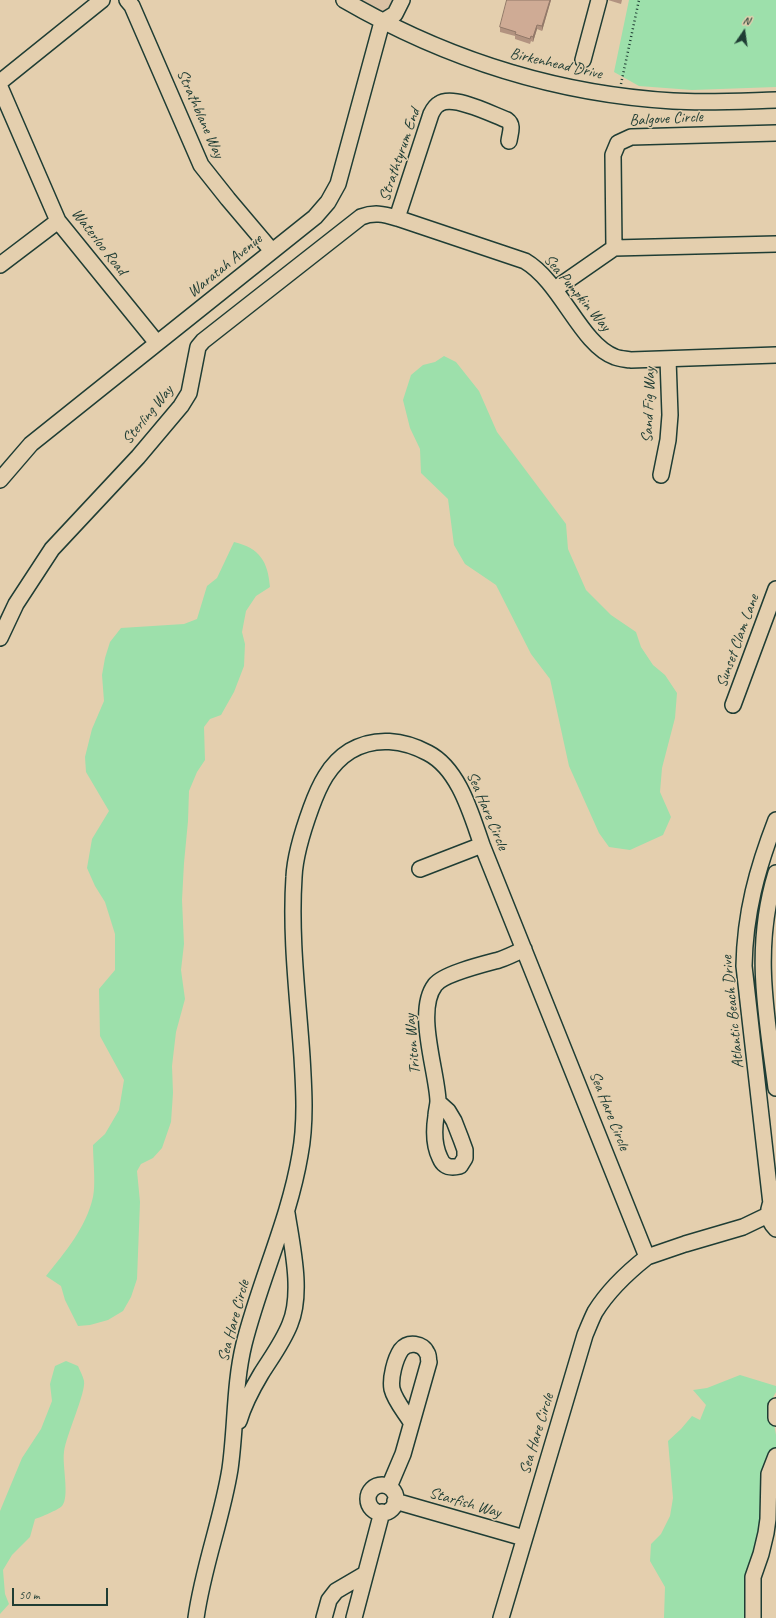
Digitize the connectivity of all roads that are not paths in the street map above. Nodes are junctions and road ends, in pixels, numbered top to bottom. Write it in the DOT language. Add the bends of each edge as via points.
graph roads {
  1 [pos="102,0"];
  2 [pos="127,0"];
  3 [pos="344,0"];
  4 [pos="402,0"];
  5 [pos="599,0"];
  6 [pos="382,22"];
  7 [pos="582,60"];
  8 [pos="0,82"];
  9 [pos="0,87"];
  10 [pos="776,100"];
  11 [pos="776,133"];
  12 [pos="509,141"];
  13 [pos="380,213"];
  14 [pos="397,218"];
  15 [pos="58,221"];
  16 [pos="776,244"];
  17 [pos="614,248"];
  18 [pos="272,251"];
  19 [pos="0,265"];
  20 [pos="555,289"];
  21 [pos="157,343"];
  22 [pos="776,355"];
  23 [pos="668,359"];
  24 [pos="661,475"];
  25 [pos="0,480"];
  26 [pos="776,589"];
  27 [pos="0,638"];
  28 [pos="733,705"];
  29 [pos="776,820"];
  30 [pos="482,845"];
  31 [pos="769,857"];
  32 [pos="420,869"];
  33 [pos="776,872"];
  34 [pos="524,950"];
  35 [pos="766,1014"];
  36 [pos="750,1016"];
  37 [pos="776,1088"];
  38 [pos="438,1102"];
  39 [pos="287,1212"];
  40 [pos="773,1214"];
  41 [pos="648,1257"];
  42 [pos="776,1406"];
  43 [pos="776,1418"];
  44 [pos="411,1422"];
  45 [pos="233,1442"];
  46 [pos="776,1456"];
  47 [pos="392,1494"];
  48 [pos="382,1512"];
  49 [pos="524,1538"];
  50 [pos="365,1574"];
  51 [pos="196,1618"];
  52 [pos="324,1618"];
  53 [pos="354,1618"];
  54 [pos="501,1618"];
  55 [pos="753,1618"];
  1 -- 8 [label="street"];
  2 -- 18 [label="street, Strathblane Way" via="201,165"];
  3 -- 6 [label="street, Birkenhead Drive"];
  4 -- 6 [label="street" via="395,14"];
  5 -- 7 [label="street"];
  6 -- 10 [label="street, Birkenhead Drive" via="461,57 556,85 619,96 675,101"];
  6 -- 18 [label="street, Waratah Avenue" via="338,184 328,202 315,217"];
  9 -- 15 [label="street, Waterloo Road"];
  11 -- 17 [label="street, Balgove Circle" via="631,137 618,143 613,155"];
  12 -- 14 [label="street, Strathtyrum End" via="511,126 507,120 457,101 439,104 431,114"];
  13 -- 14 [label="street, Sea Pumpkin Way"];
  13 -- 27 [label="street, Sterling Way" via="361,217 203,341 198,347 189,393 181,406 138,457 52,549 16,604"];
  14 -- 20 [label="street, Sea Pumpkin Way" via="525,261 541,273"];
  15 -- 19 [label="street"];
  15 -- 21 [label="street, Waterloo Road"];
  16 -- 17 [label="street"];
  17 -- 20 [label="street"];
  18 -- 21 [label="street, Waratah Avenue"];
  20 -- 23 [label="street, Sea Pumpkin Way" via="592,341 606,352 615,357 631,360"];
  21 -- 25 [label="street, Waratah Avenue" via="31,444"];
  22 -- 23 [label="street, Sea Pumpkin Way"];
  23 -- 24 [label="street, Sand Fig Way" via="670,415"];
  26 -- 28 [label="street, Sunset Clam Lane"];
  29 -- 31 [label="street, Atlantic Beach Drive"];
  30 -- 32 [label="street"];
  30 -- 34 [label="street, Sea Hare Circle"];
  30 -- 39 [label="street, Sea Hare Circle" via="454,777 438,758 415,746 399,742 378,742 358,747 344,755 321,781 303,831 294,876 293,930 304,1132"];
  31 -- 36 [label="street, Atlantic Beach Drive" via="751,898 744,942"];
  33 -- 35 [label="street, Atlantic Beach Drive" via="769,894 762,948"];
  34 -- 38 [label="street, Triton Way" via="444,978 436,983 430,992 427,1028"];
  34 -- 41 [label="street, Sea Hare Circle"];
  35 -- 36 [label="street"];
  35 -- 37 [label="street, Atlantic Beach Drive"];
  36 -- 40 [label="street, Atlantic Beach Drive"];
  39 -- 45 [label="street, Sea Hare Circle" via="245,1341 237,1383"];
  39 -- 45 [label="street, Sea Hare Circle" via="296,1290 295,1307 281,1343 242,1410"];
  40 -- 41 [label="street, Sea Hare Circle" via="743,1227"];
  41 -- 49 [label="street, Sea Hare Circle" via="611,1291 596,1312 585,1336"];
  42 -- 43 [label="street"];
  44 -- 47 [label="street"];
  45 -- 51 [label="street, Sea Hare Circle" via="226,1488"];
  46 -- 55 [label="street" via="769,1474 767,1526 753,1577"];
  47 -- 48 [label="street" via="391,1509"];
  47 -- 48 [label="street, Starfish Way" via="384,1485 369,1492 368,1503 377,1512"];
  47 -- 49 [label="street, Starfish Way"];
  48 -- 50 [label="street"];
  49 -- 54 [label="street, Sea Hare Circle"];
  50 -- 52 [label="street" via="336,1591 329,1600"];
  50 -- 53 [label="street"];
}
